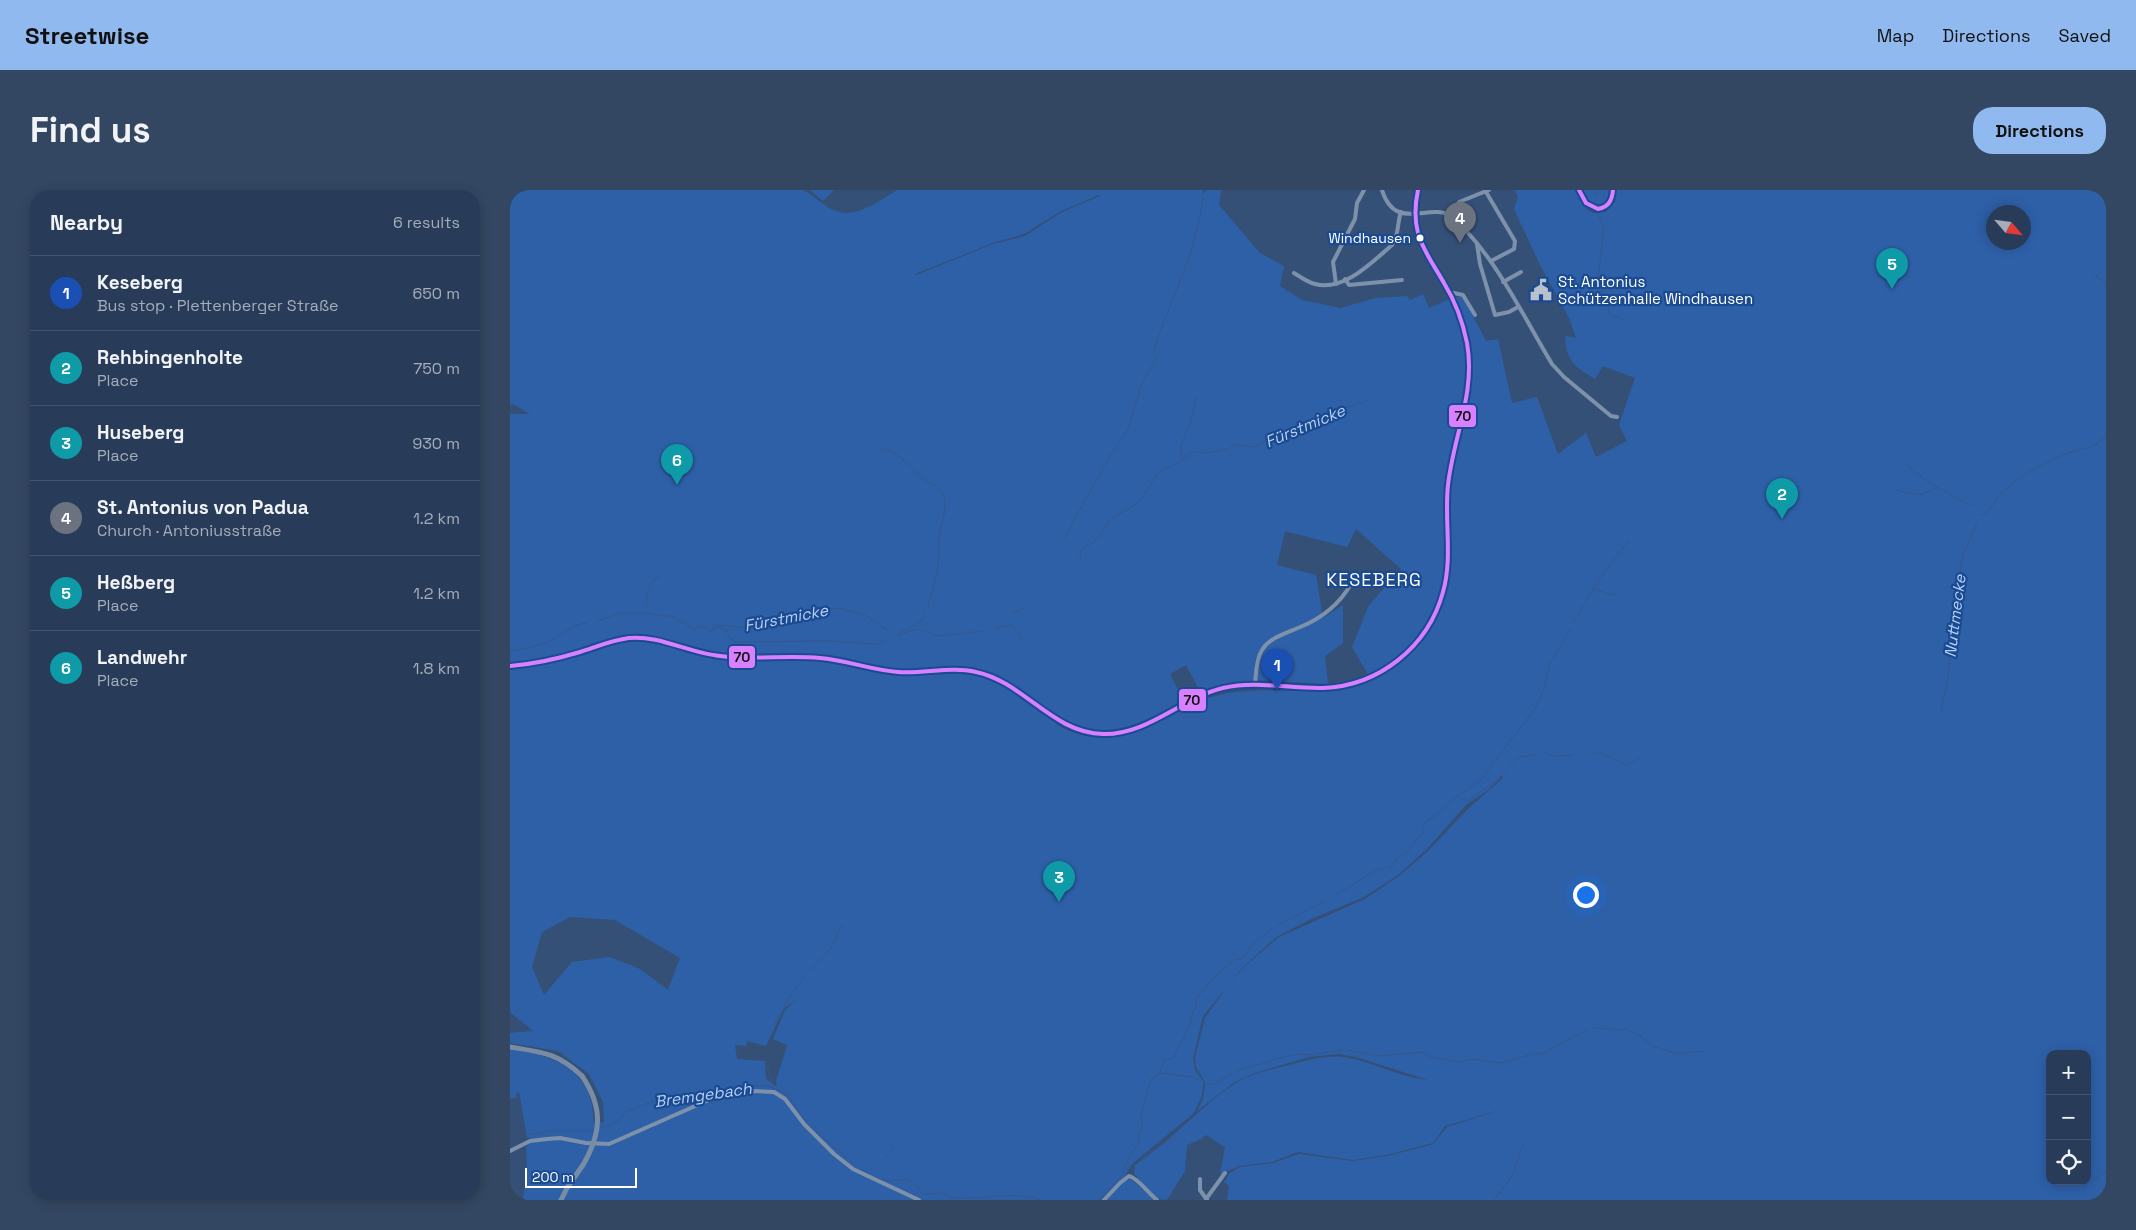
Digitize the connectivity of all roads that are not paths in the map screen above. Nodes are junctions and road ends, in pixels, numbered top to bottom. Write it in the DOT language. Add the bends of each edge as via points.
graph roads {
  1 [pos="1364,190"];
  2 [pos="1382,190"];
  3 [pos="1418,190"];
  4 [pos="1579,190"];
  5 [pos="1614,190"];
  6 [pos="1488,191"];
  7 [pos="1401,212"];
  8 [pos="1414,215"];
  9 [pos="1452,218"];
  10 [pos="1477,244"];
  11 [pos="1491,261"];
  12 [pos="1521,272"];
  13 [pos="1294,273"];
  14 [pos="1345,279"];
  15 [pos="1402,280"];
  16 [pos="1503,282"];
  17 [pos="1336,284"];
  18 [pos="1449,292"];
  19 [pos="1518,307"];
  20 [pos="1475,315"];
  21 [pos="1616,417"];
  22 [pos="1352,584"];
  23 [pos="510,666"];
  24 [pos="1255,684"];
  25 [pos="510,1047"];
  26 [pos="510,1151"];
  27 [pos="1225,1173"];
  28 [pos="1200,1179"];
  29 [pos="561,1200"];
  30 [pos="919,1200"];
  31 [pos="1104,1200"];
  32 [pos="1157,1200"];
  33 [pos="1206,1200"];
  1 -- 17 [label="street" via="1357,203 1355,219 1333,262"];
  2 -- 7 [label="street" via="1390,204"];
  3 -- 8 [label="main road"];
  4 -- 5 [label="main road" via="1586,203 1598,209 1608,204"];
  6 -- 9 [label="street" via="1459,202"];
  6 -- 11 [label="street" via="1515,240 1514,249"];
  7 -- 8 [label="street"];
  7 -- 14 [label="street" via="1392,245 1365,268"];
  8 -- 9 [label="street" via="1442,213"];
  8 -- 18 [label="main road" via="1419,239"];
  9 -- 10 [label="street"];
  10 -- 11 [label="street"];
  10 -- 19 [label="street" via="1495,314"];
  11 -- 16 [label="street"];
  12 -- 16 [label="street"];
  13 -- 17 [label="street" via="1314,284"];
  14 -- 15 [label="street" via="1349,285"];
  14 -- 17 [label="street"];
  16 -- 19 [label="street"];
  18 -- 20 [label="street" via="1463,296"];
  18 -- 24 [label="main road" via="1468,347 1468,383 1449,474 1447,568 1436,611 1412,648 1392,666 1370,678 1329,688"];
  19 -- 21 [label="street" via="1558,370"];
  22 -- 24 [label="street" via="1327,612 1263,648"];
  23 -- 24 [label="main road" via="557,659 638,638 704,654 820,658 902,673 975,672 1005,683 1064,725 1104,734 1147,724 1194,698 1217,690"];
  25 -- 29 [label="main road, bridge" via="554,1055 569,1063 582,1076 594,1098 598,1117 595,1140"];
  26 -- 30 [label="street" via="530,1141 560,1138 609,1144 718,1096 774,1092 785,1099 804,1124 853,1169"];
  27 -- 33 [label="street"];
  28 -- 33 [label="street" via="1201,1192"];
  31 -- 32 [label="street" via="1129,1176"];
}
